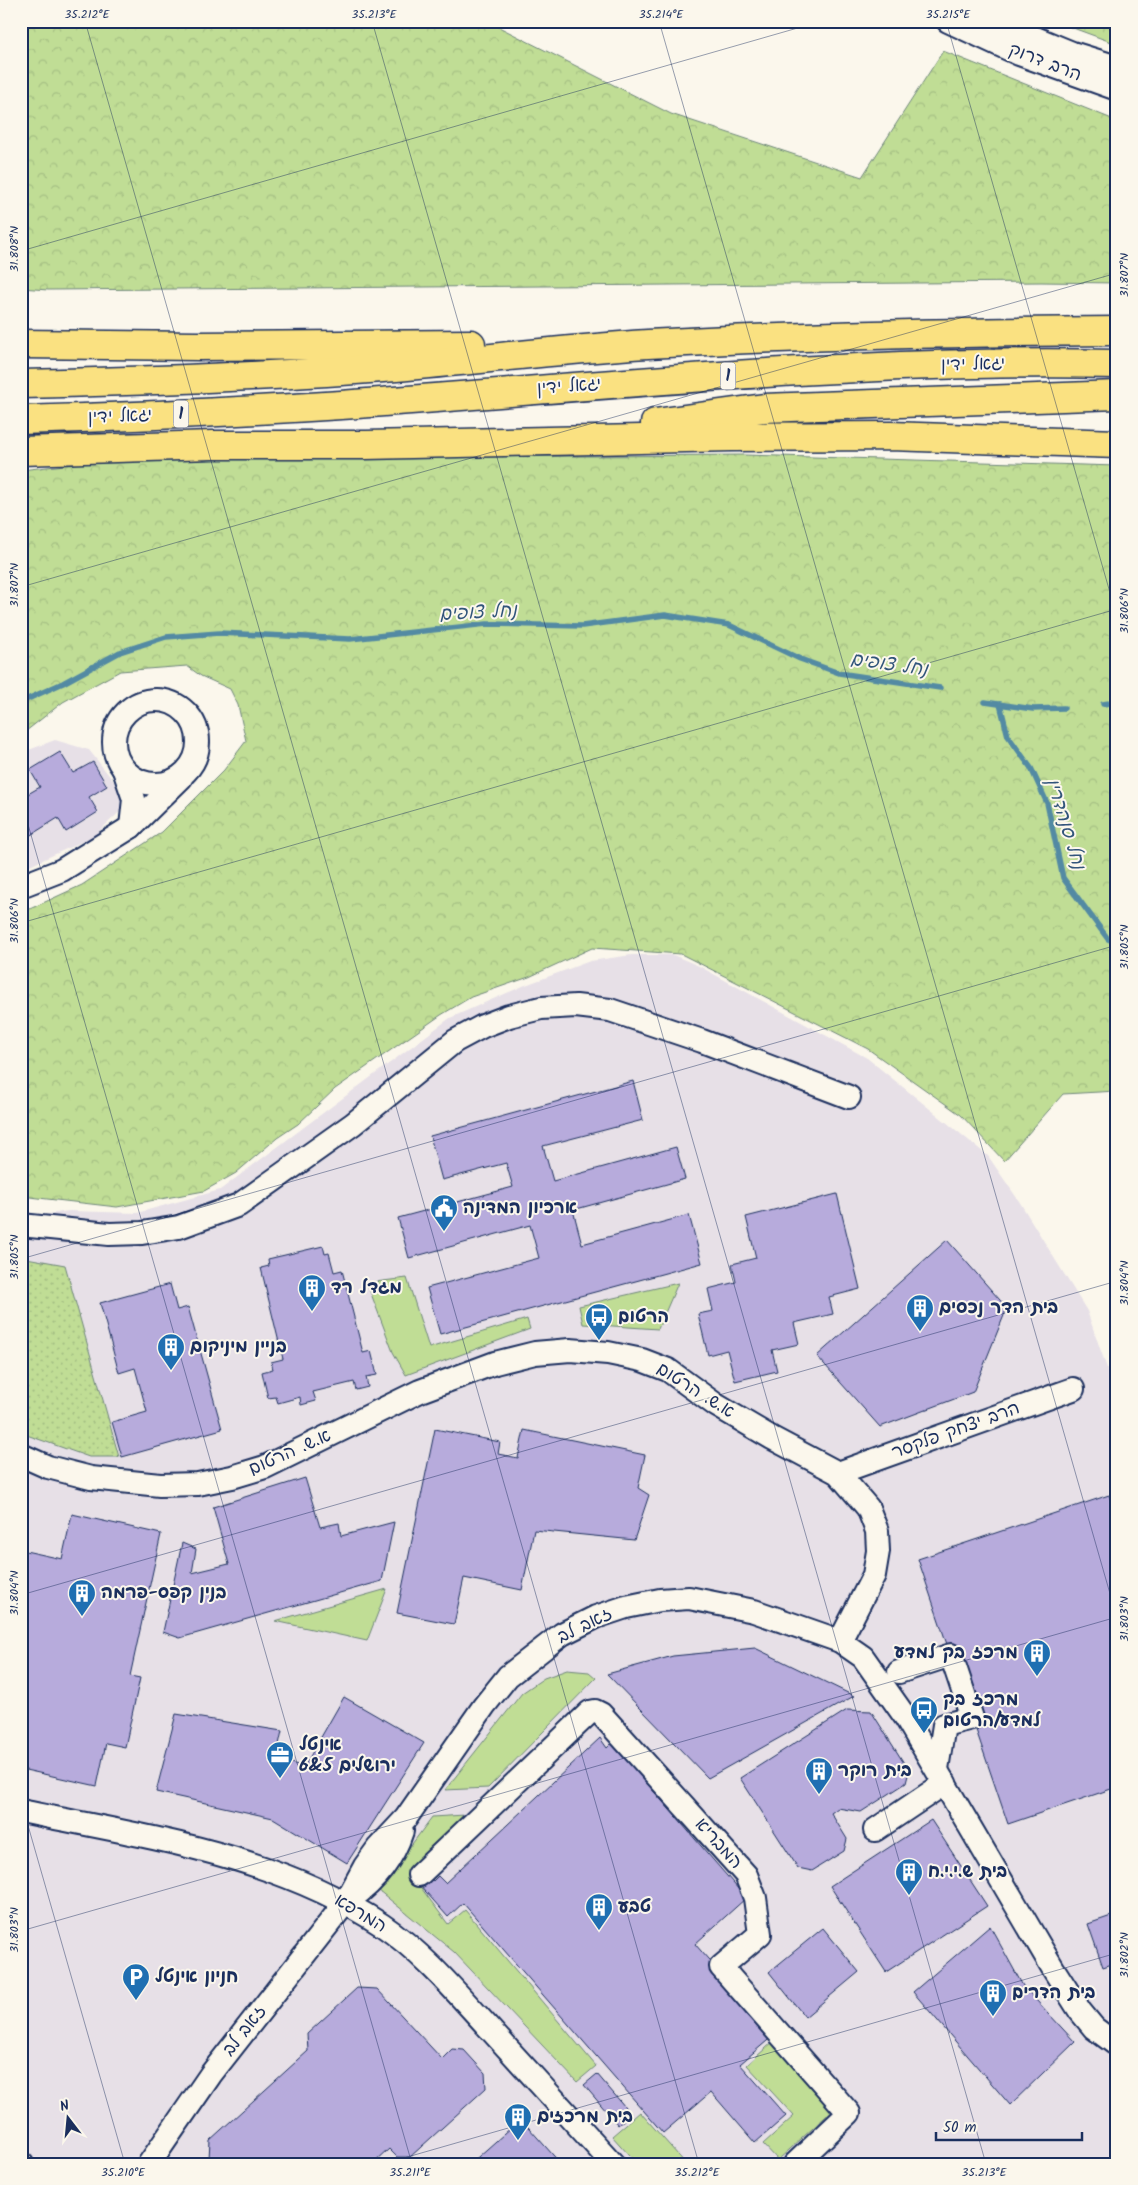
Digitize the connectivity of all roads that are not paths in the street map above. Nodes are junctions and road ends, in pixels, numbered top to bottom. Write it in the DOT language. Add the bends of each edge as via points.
graph roads {
  1 [pos="948,21"];
  2 [pos="994,21"];
  3 [pos="1117,67"];
  4 [pos="1117,89"];
  5 [pos="1117,331"];
  6 [pos="21,344"];
  7 [pos="647,344"];
  8 [pos="1117,364"];
  9 [pos="21,384"];
  10 [pos="1117,395"];
  11 [pos="21,420"];
  12 [pos="527,440"];
  13 [pos="1117,444"];
  14 [pos="21,451"];
  15 [pos="124,770"];
  16 [pos="185,773"];
  17 [pos="131,827"];
  18 [pos="21,886"];
  19 [pos="849,1097"];
  20 [pos="21,1225"];
  21 [pos="1073,1389"];
  22 [pos="21,1455"];
  23 [pos="838,1473"];
  24 [pos="840,1641"];
  25 [pos="899,1672"];
  26 [pos="941,1776"];
  27 [pos="21,1811"];
  28 [pos="875,1830"];
  29 [pos="420,1875"];
  30 [pos="345,1903"];
  31 [pos="1117,2045"];
  32 [pos="149,2164"];
  33 [pos="613,2164"];
  34 [pos="795,2164"];
  1 -- 4 [label="street, הרב דרוק" via="1020,54"];
  2 -- 3 [label="street, הרב דרוק" via="1072,53"];
  5 -- 7 [label="highway, יגאל ידין / 1" via="861,334"];
  6 -- 7 [label="highway"];
  7 -- 9 [label="highway, יגאל ידין / 1" via="396,367 188,380"];
  8 -- 11 [label="highway, יגאל ידין / 1" via="874,367 255,410"];
  10 -- 12 [label="highway" via="764,408"];
  12 -- 13 [label="highway" via="842,436"];
  12 -- 14 [label="highway"];
  15 -- 16 [label="street" via="134,778 160,784 174,781"];
  15 -- 16 [label="street" via="113,748 117,724 136,704 162,700 176,704 194,723 198,736 196,756"];
  15 -- 17 [label="street" via="134,799"];
  16 -- 17 [label="street"];
  17 -- 18 [label="street" via="62,870"];
  19 -- 20 [label="street" via="610,1010 576,1006 540,1008 483,1026 455,1041 353,1124 239,1205 179,1227 142,1233 108,1234"];
  21 -- 23 [label="street, הרב יצחק פלקסר"];
  22 -- 23 [label="street, א.ש. הרטום" via="48,1467 91,1478 160,1485 206,1482 265,1467 455,1376 535,1353 570,1350 608,1353 642,1360 668,1370 716,1405"];
  23 -- 24 [label="street, א.ש. הרטום" via="868,1508 877,1531 878,1551 874,1575"];
  24 -- 26 [label="street" via="863,1657 906,1718"];
  24 -- 30 [label="street, זאב לב" via="754,1611 689,1598 626,1607 562,1634 508,1676 406,1818 388,1862 375,1880"];
  25 -- 26 [label="street" via="951,1655 972,1718 944,1725"];
  26 -- 28 [label="street"];
  26 -- 31 [label="street" via="1080,2012 1094,2028"];
  27 -- 30 [label="street, המרפא" via="237,1858 288,1876"];
  29 -- 34 [label="street, המבריא" via="590,1712 601,1714 746,1875 751,1885 760,1934 721,1967 849,2114"];
  30 -- 32 [label="street, זאב לב" via="211,2074"];
  30 -- 33 [label="street, המרפא" via="383,1926 433,1970"];
}
